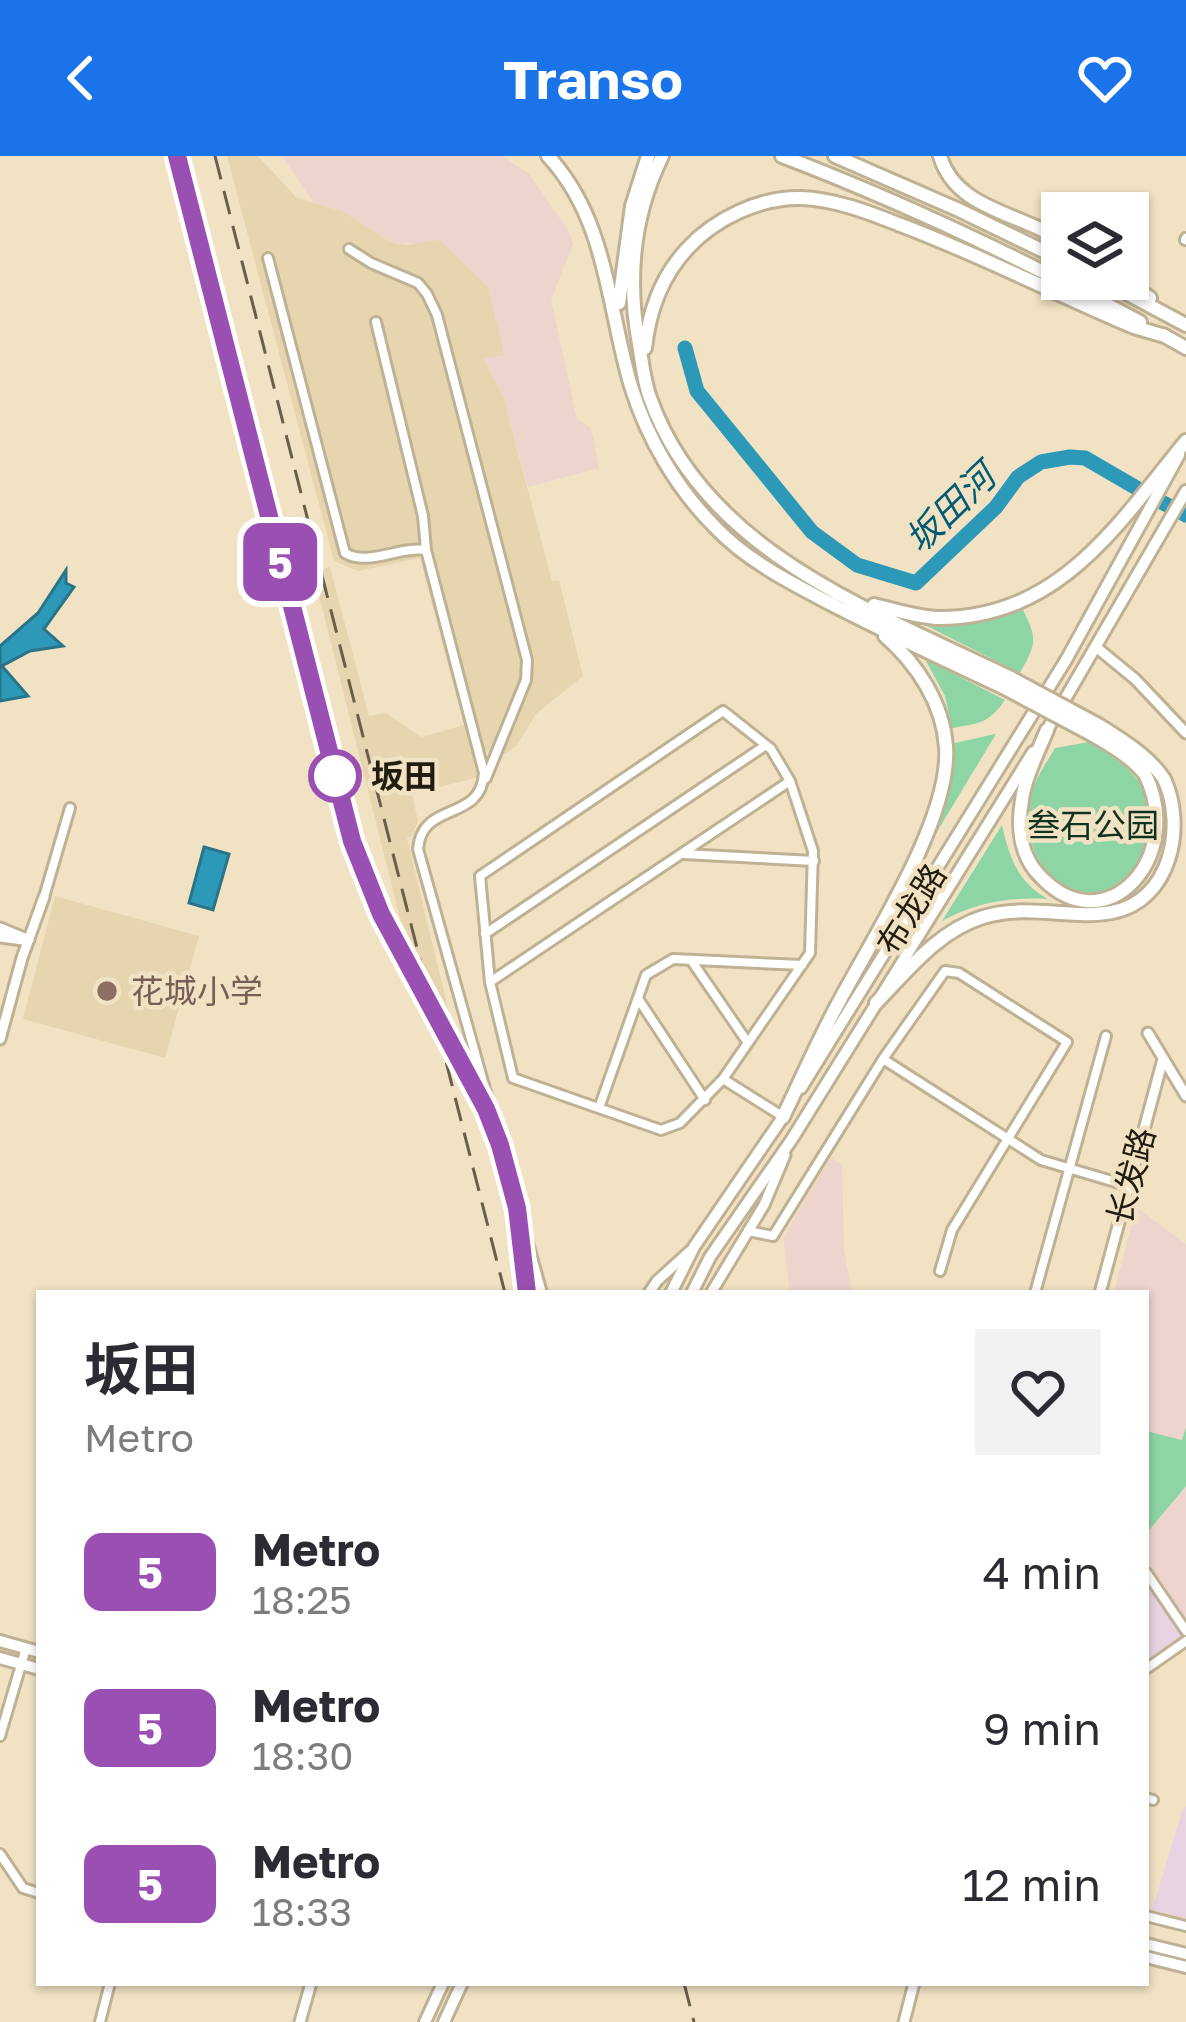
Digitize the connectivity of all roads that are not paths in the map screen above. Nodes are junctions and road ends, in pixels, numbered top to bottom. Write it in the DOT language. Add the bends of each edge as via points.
graph roads {
  1 [pos="548,156"];
  2 [pos="648,156"];
  3 [pos="662,156"];
  4 [pos="782,156"];
  5 [pos="835,156"];
  6 [pos="940,156"];
  7 [pos="1041,229"];
  8 [pos="349,249"];
  9 [pos="1041,250"];
  10 [pos="268,258"];
  11 [pos="1149,298"];
  12 [pos="1140,300"];
  13 [pos="376,322"];
  14 [pos="617,322"];
  15 [pos="1186,324"];
  16 [pos="1165,336"];
  17 [pos="1186,348"];
  18 [pos="643,368"];
  19 [pos="1186,442"];
  20 [pos="1186,491"];
  21 [pos="426,550"];
  22 [pos="854,600"];
  23 [pos="870,624"];
  24 [pos="1096,647"];
  25 [pos="1007,683"];
  26 [pos="1047,730"];
  27 [pos="1097,730"];
  28 [pos="1186,734"];
  29 [pos="766,746"];
  30 [pos="790,781"];
  31 [pos="484,785"];
  32 [pos="70,808"];
  33 [pos="680,854"];
  34 [pos="814,861"];
  35 [pos="44,897"];
  36 [pos="0,933"];
  37 [pos="483,935"];
  38 [pos="28,940"];
  39 [pos="691,959"];
  40 [pos="803,964"];
  41 [pos="490,982"];
  42 [pos="638,999"];
  43 [pos="876,1003"];
  44 [pos="1148,1033"];
  45 [pos="1106,1036"];
  46 [pos="0,1039"];
  47 [pos="748,1042"];
  48 [pos="883,1059"];
  49 [pos="1163,1059"];
  50 [pos="723,1079"];
  51 [pos="1186,1096"];
  52 [pos="705,1100"];
  53 [pos="599,1108"];
  54 [pos="783,1117"];
  55 [pos="794,1135"];
  56 [pos="1009,1139"];
  57 [pos="1070,1168"];
  58 [pos="1129,1186"];
  59 [pos="748,1231"];
  60 [pos="694,1247"];
  61 [pos="940,1271"];
  62 [pos="541,1290"];
  63 [pos="651,1290"];
  64 [pos="672,1290"];
  65 [pos="694,1290"];
  66 [pos="713,1290"];
  67 [pos="1036,1290"];
  68 [pos="1101,1290"];
  69 [pos="1149,1576"];
  70 [pos="1186,1630"];
  71 [pos="0,1641"];
  72 [pos="1186,1641"];
  73 [pos="33,1650"];
  74 [pos="0,1658"];
  75 [pos="21,1664"];
  76 [pos="1149,1667"];
  77 [pos="36,1668"];
  78 [pos="0,1736"];
  79 [pos="0,1854"];
  80 [pos="36,1892"];
  81 [pos="1149,1917"];
  82 [pos="1186,1926"];
  83 [pos="1149,1945"];
  84 [pos="1186,1954"];
  85 [pos="1149,1958"];
  86 [pos="1186,1967"];
  87 [pos="109,1986"];
  88 [pos="310,1986"];
  89 [pos="442,1986"];
  90 [pos="461,1986"];
  91 [pos="913,1986"];
  92 [pos="100,2022"];
  93 [pos="300,2022"];
  94 [pos="425,2022"];
  95 [pos="444,2022"];
  96 [pos="904,2022"];
  1 -- 14 [label="highway" via="592,225"];
  2 -- 14 [label="highway" via="632,206"];
  3 -- 18 [label="highway" via="633,264"];
  4 -- 16 [label="highway" via="931,218"];
  5 -- 9 [label="highway"];
  6 -- 7 [label="highway" via="963,191"];
  8 -- 31 [label="street" via="418,283 437,315 527,660"];
  10 -- 21 [label="street" via="344,554"];
  11 -- 15 [label="highway"];
  12 -- 15 [label="highway"];
  13 -- 21 [label="street"];
  14 -- 23 [label="highway" via="645,422 681,488 756,560"];
  16 -- 17 [label="highway"];
  16 -- 18 [label="highway" via="913,229 796,197 738,212 700,234 653,305"];
  18 -- 22 [label="highway" via="649,397 694,482 762,545"];
  19 -- 22 [label="highway" via="1097,548 1041,592 935,618"];
  19 -- 54 [label="main road, 布龙路" via="1066,660"];
  20 -- 24 [label="main road, 布龙路"];
  21 -- 31 [label="street"];
  22 -- 25 [label="highway"];
  23 -- 25 [label="highway"];
  23 -- 54 [label="highway" via="913,665 935,704 946,748 941,791"];
  24 -- 26 [label="main road, 布龙路"];
  24 -- 28 [label="street"];
  25 -- 27 [label="highway, bridge"];
  26 -- 27 [label="highway" via="1022,797 1027,860 1068,898 1107,900 1153,871 1164,851 1166,811 1142,770"];
  26 -- 43 [label="main road, 布龙路"];
  27 -- 43 [label="highway" via="1150,761 1175,802 1175,850 1155,888 1117,912 1006,912 962,926 937,940"];
  29 -- 30 [label="street"];
  29 -- 37 [label="street"];
  29 -- 37 [label="street" via="723,711 480,877"];
  30 -- 33 [label="street"];
  30 -- 34 [label="street"];
  31 -- 62 [label="street" via="466,805 428,823 418,849"];
  32 -- 35 [label="street"];
  33 -- 34 [label="street"];
  33 -- 41 [label="street"];
  34 -- 40 [label="street"];
  35 -- 38 [label="street"];
  36 -- 38 [label="street"];
  37 -- 41 [label="street"];
  38 -- 46 [label="street"];
  39 -- 40 [label="street"];
  39 -- 42 [label="street" via="673,958 646,975"];
  39 -- 47 [label="street"];
  40 -- 47 [label="street"];
  41 -- 53 [label="street" via="513,1078"];
  42 -- 52 [label="street"];
  42 -- 53 [label="street"];
  43 -- 55 [label="main road, 布龙路"];
  44 -- 49 [label="street"];
  45 -- 57 [label="street"];
  47 -- 50 [label="street"];
  48 -- 56 [label="street"];
  48 -- 56 [label="street" via="945,971 1067,1042"];
  48 -- 59 [label="street" via="773,1236"];
  49 -- 51 [label="street"];
  49 -- 58 [label="street, 长发路"];
  50 -- 52 [label="street"];
  50 -- 54 [label="street"];
  52 -- 53 [label="street" via="661,1130"];
  54 -- 60 [label="main road, 布龙路"];
  55 -- 59 [label="street"];
  55 -- 65 [label="main road, 布龙路"];
  56 -- 57 [label="street"];
  56 -- 61 [label="street" via="952,1231"];
  57 -- 58 [label="street"];
  57 -- 67 [label="street"];
  58 -- 68 [label="street, 长发路"];
  59 -- 66 [label="street"];
  60 -- 63 [label="street"];
  60 -- 64 [label="main road, 布龙路"];
  69 -- 70 [label="street"];
  71 -- 73 [label="main road"];
  72 -- 76 [label="street"];
  73 -- 75 [label="street"];
  74 -- 75 [label="main road"];
  75 -- 77 [label="main road"];
  75 -- 78 [label="street"];
  79 -- 80 [label="street" via="22,1888"];
  81 -- 82 [label="street"];
  83 -- 84 [label="main road"];
  85 -- 86 [label="main road"];
  87 -- 92 [label="street"];
  88 -- 93 [label="street"];
  89 -- 94 [label="main road"];
  90 -- 95 [label="main road"];
  91 -- 96 [label="street"];
}
